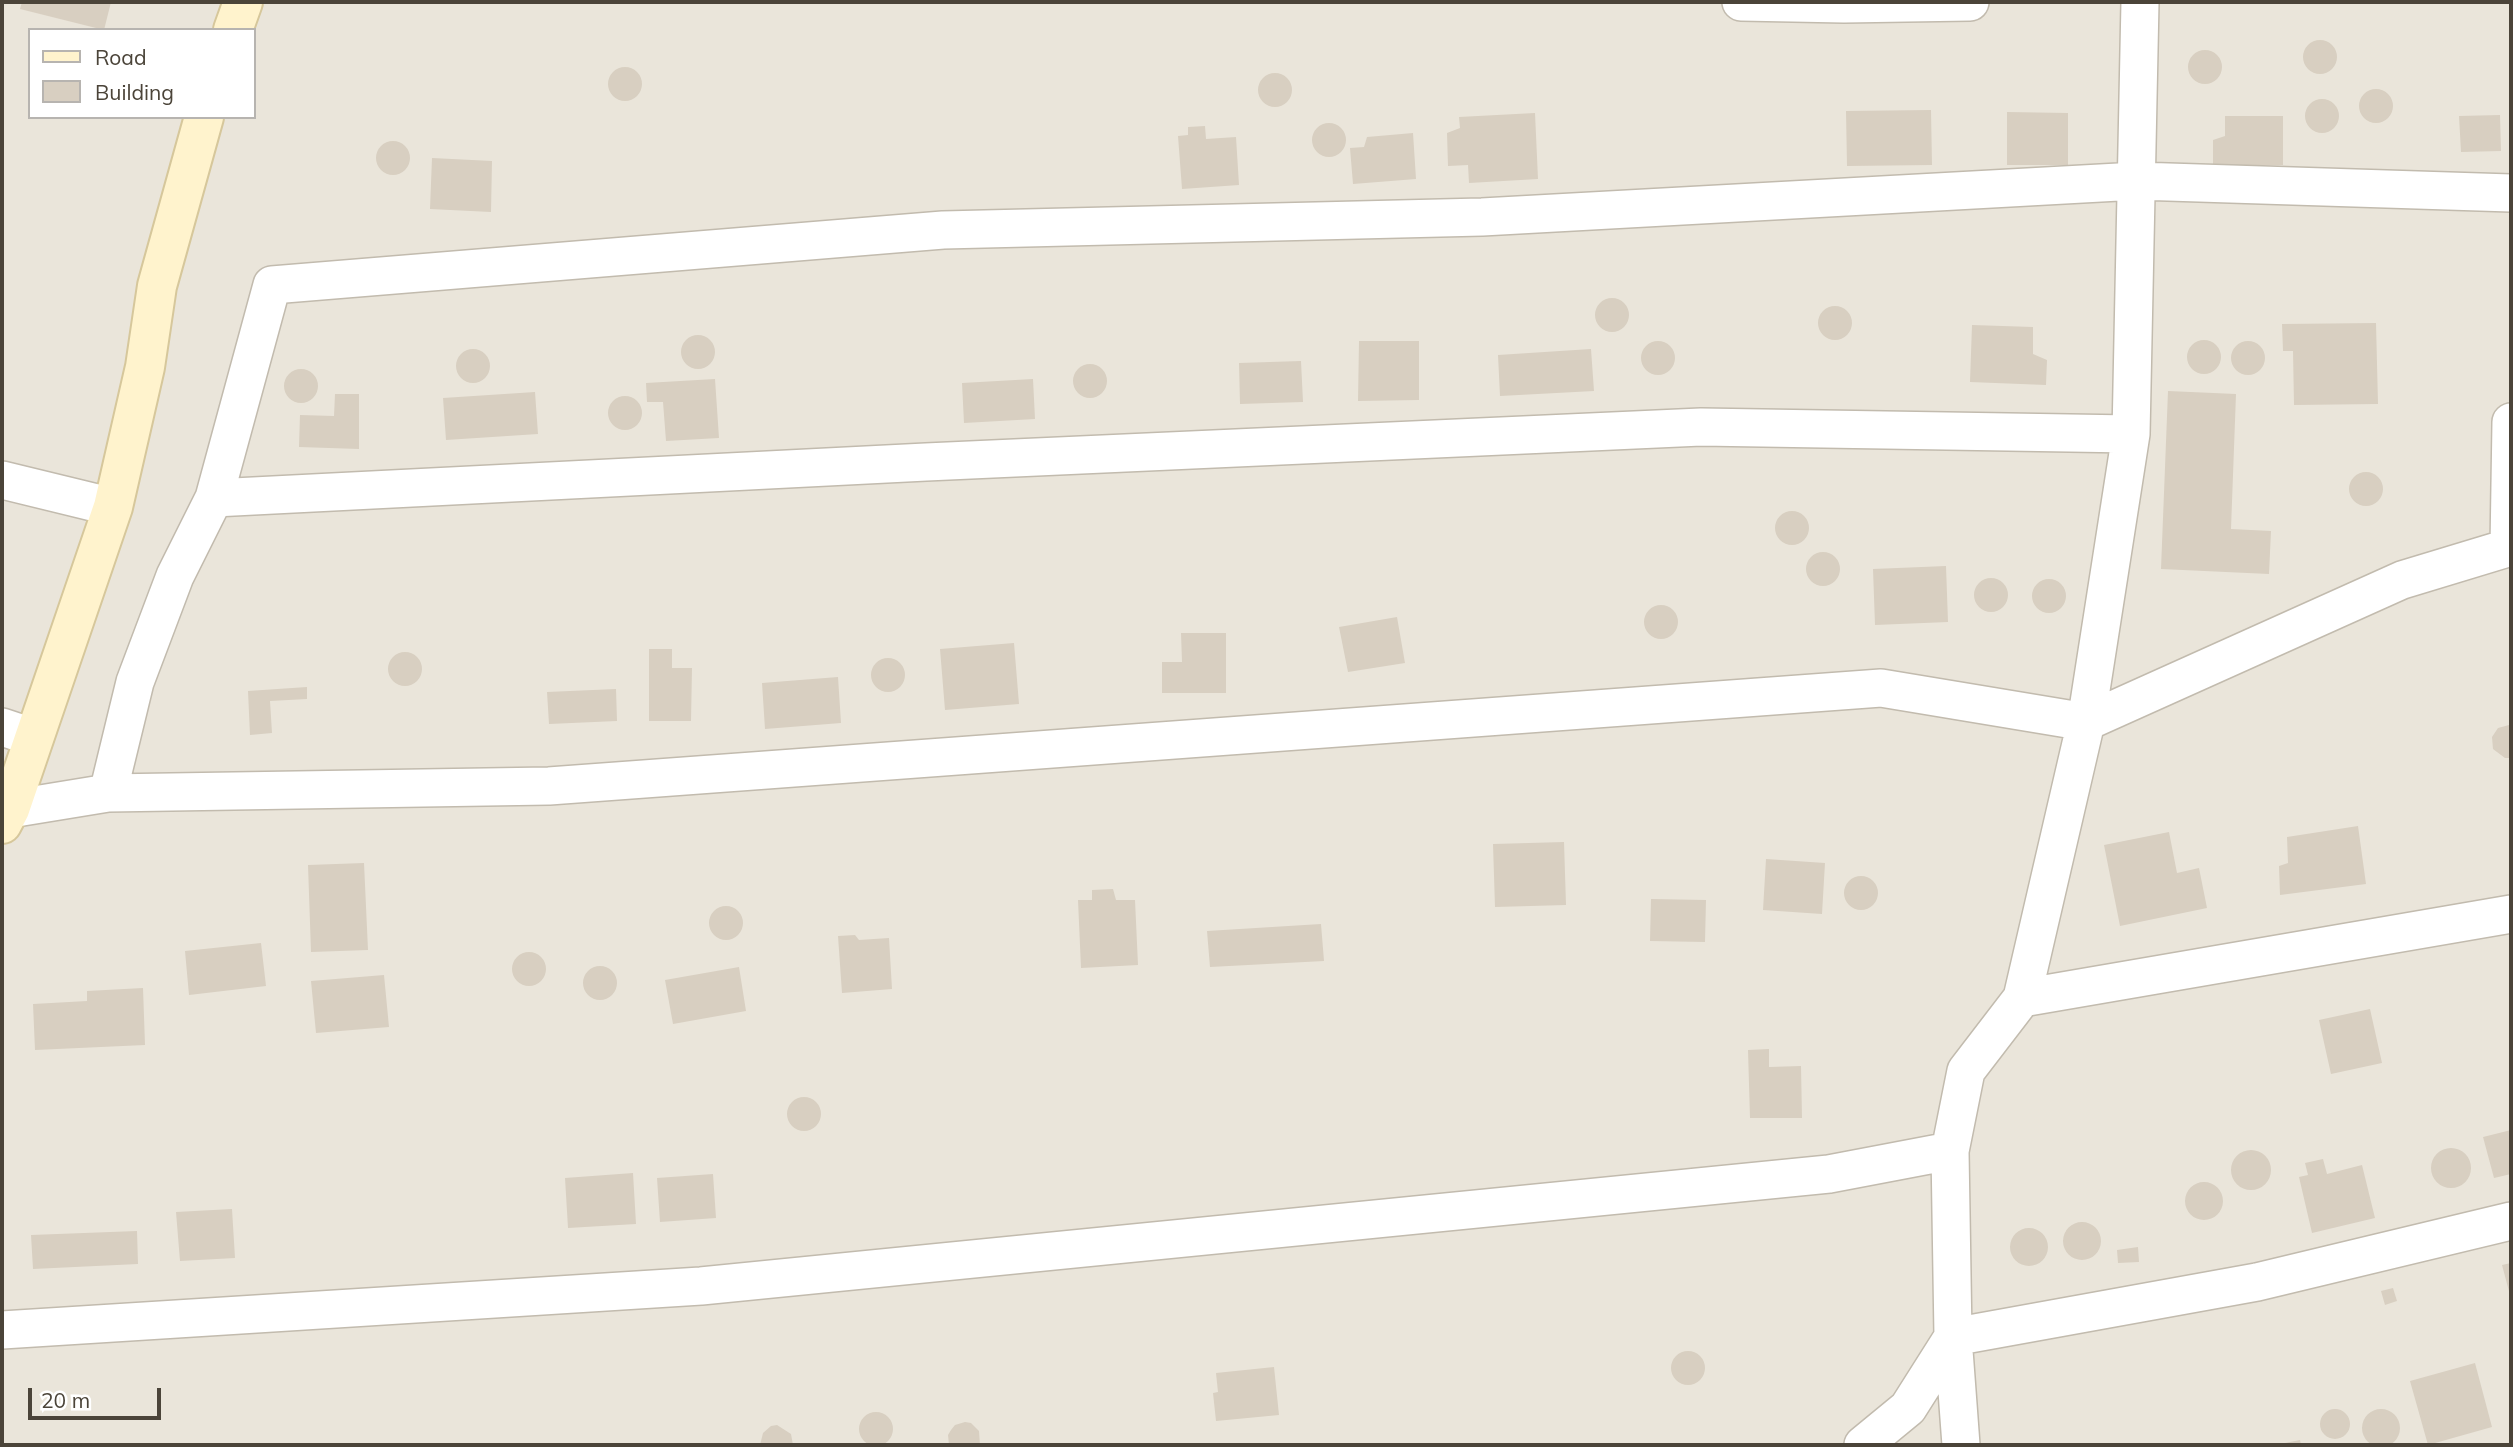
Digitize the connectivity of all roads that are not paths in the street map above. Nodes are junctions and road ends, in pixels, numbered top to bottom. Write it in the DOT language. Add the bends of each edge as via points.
graph roads {
  1 [pos="243,2"];
  2 [pos="1741,2"];
  3 [pos="1970,2"];
  4 [pos="2140,2"];
  5 [pos="234,28"];
  6 [pos="203,119"];
  7 [pos="2137,181"];
  8 [pos="2511,193"];
  9 [pos="2511,422"];
  10 [pos="2131,434"];
  11 [pos="2,480"];
  12 [pos="214,498"];
  13 [pos="113,507"];
  14 [pos="2510,547"];
  15 [pos="2086,722"];
  16 [pos="17,732"];
  17 [pos="108,793"];
  18 [pos="6,816"];
  19 [pos="2511,915"];
  20 [pos="2022,998"];
  21 [pos="1950,1151"];
  22 [pos="2511,1221"];
  23 [pos="2,1330"];
  24 [pos="1953,1337"];
  25 [pos="1863,1445"];
  26 [pos="1961,1445"];
  1 -- 5 [label="street"];
  2 -- 3 [label="street"];
  4 -- 7 [label="street"];
  6 -- 13 [label="street" via="157,286 145,367"];
  7 -- 8 [label="street"];
  7 -- 10 [label="street"];
  7 -- 12 [label="street" via="1482,217 943,230 272,285"];
  9 -- 14 [label="street"];
  10 -- 12 [label="street" via="1701,427"];
  10 -- 15 [label="street"];
  11 -- 13 [label="street"];
  12 -- 17 [label="street" via="175,576 135,682"];
  13 -- 16 [label="street"];
  14 -- 15 [label="street" via="2402,580"];
  15 -- 17 [label="street" via="1881,688 549,786"];
  15 -- 20 [label="street"];
  16 -- 18 [label="street"];
  17 -- 18 [label="street"];
  19 -- 20 [label="street"];
  20 -- 21 [label="street" via="1966,1070"];
  21 -- 23 [label="street" via="1829,1174 701,1286"];
  21 -- 24 [label="street"];
  22 -- 24 [label="street" via="2257,1282"];
  24 -- 25 [label="street" via="1908,1408"];
  24 -- 26 [label="street"];
}
